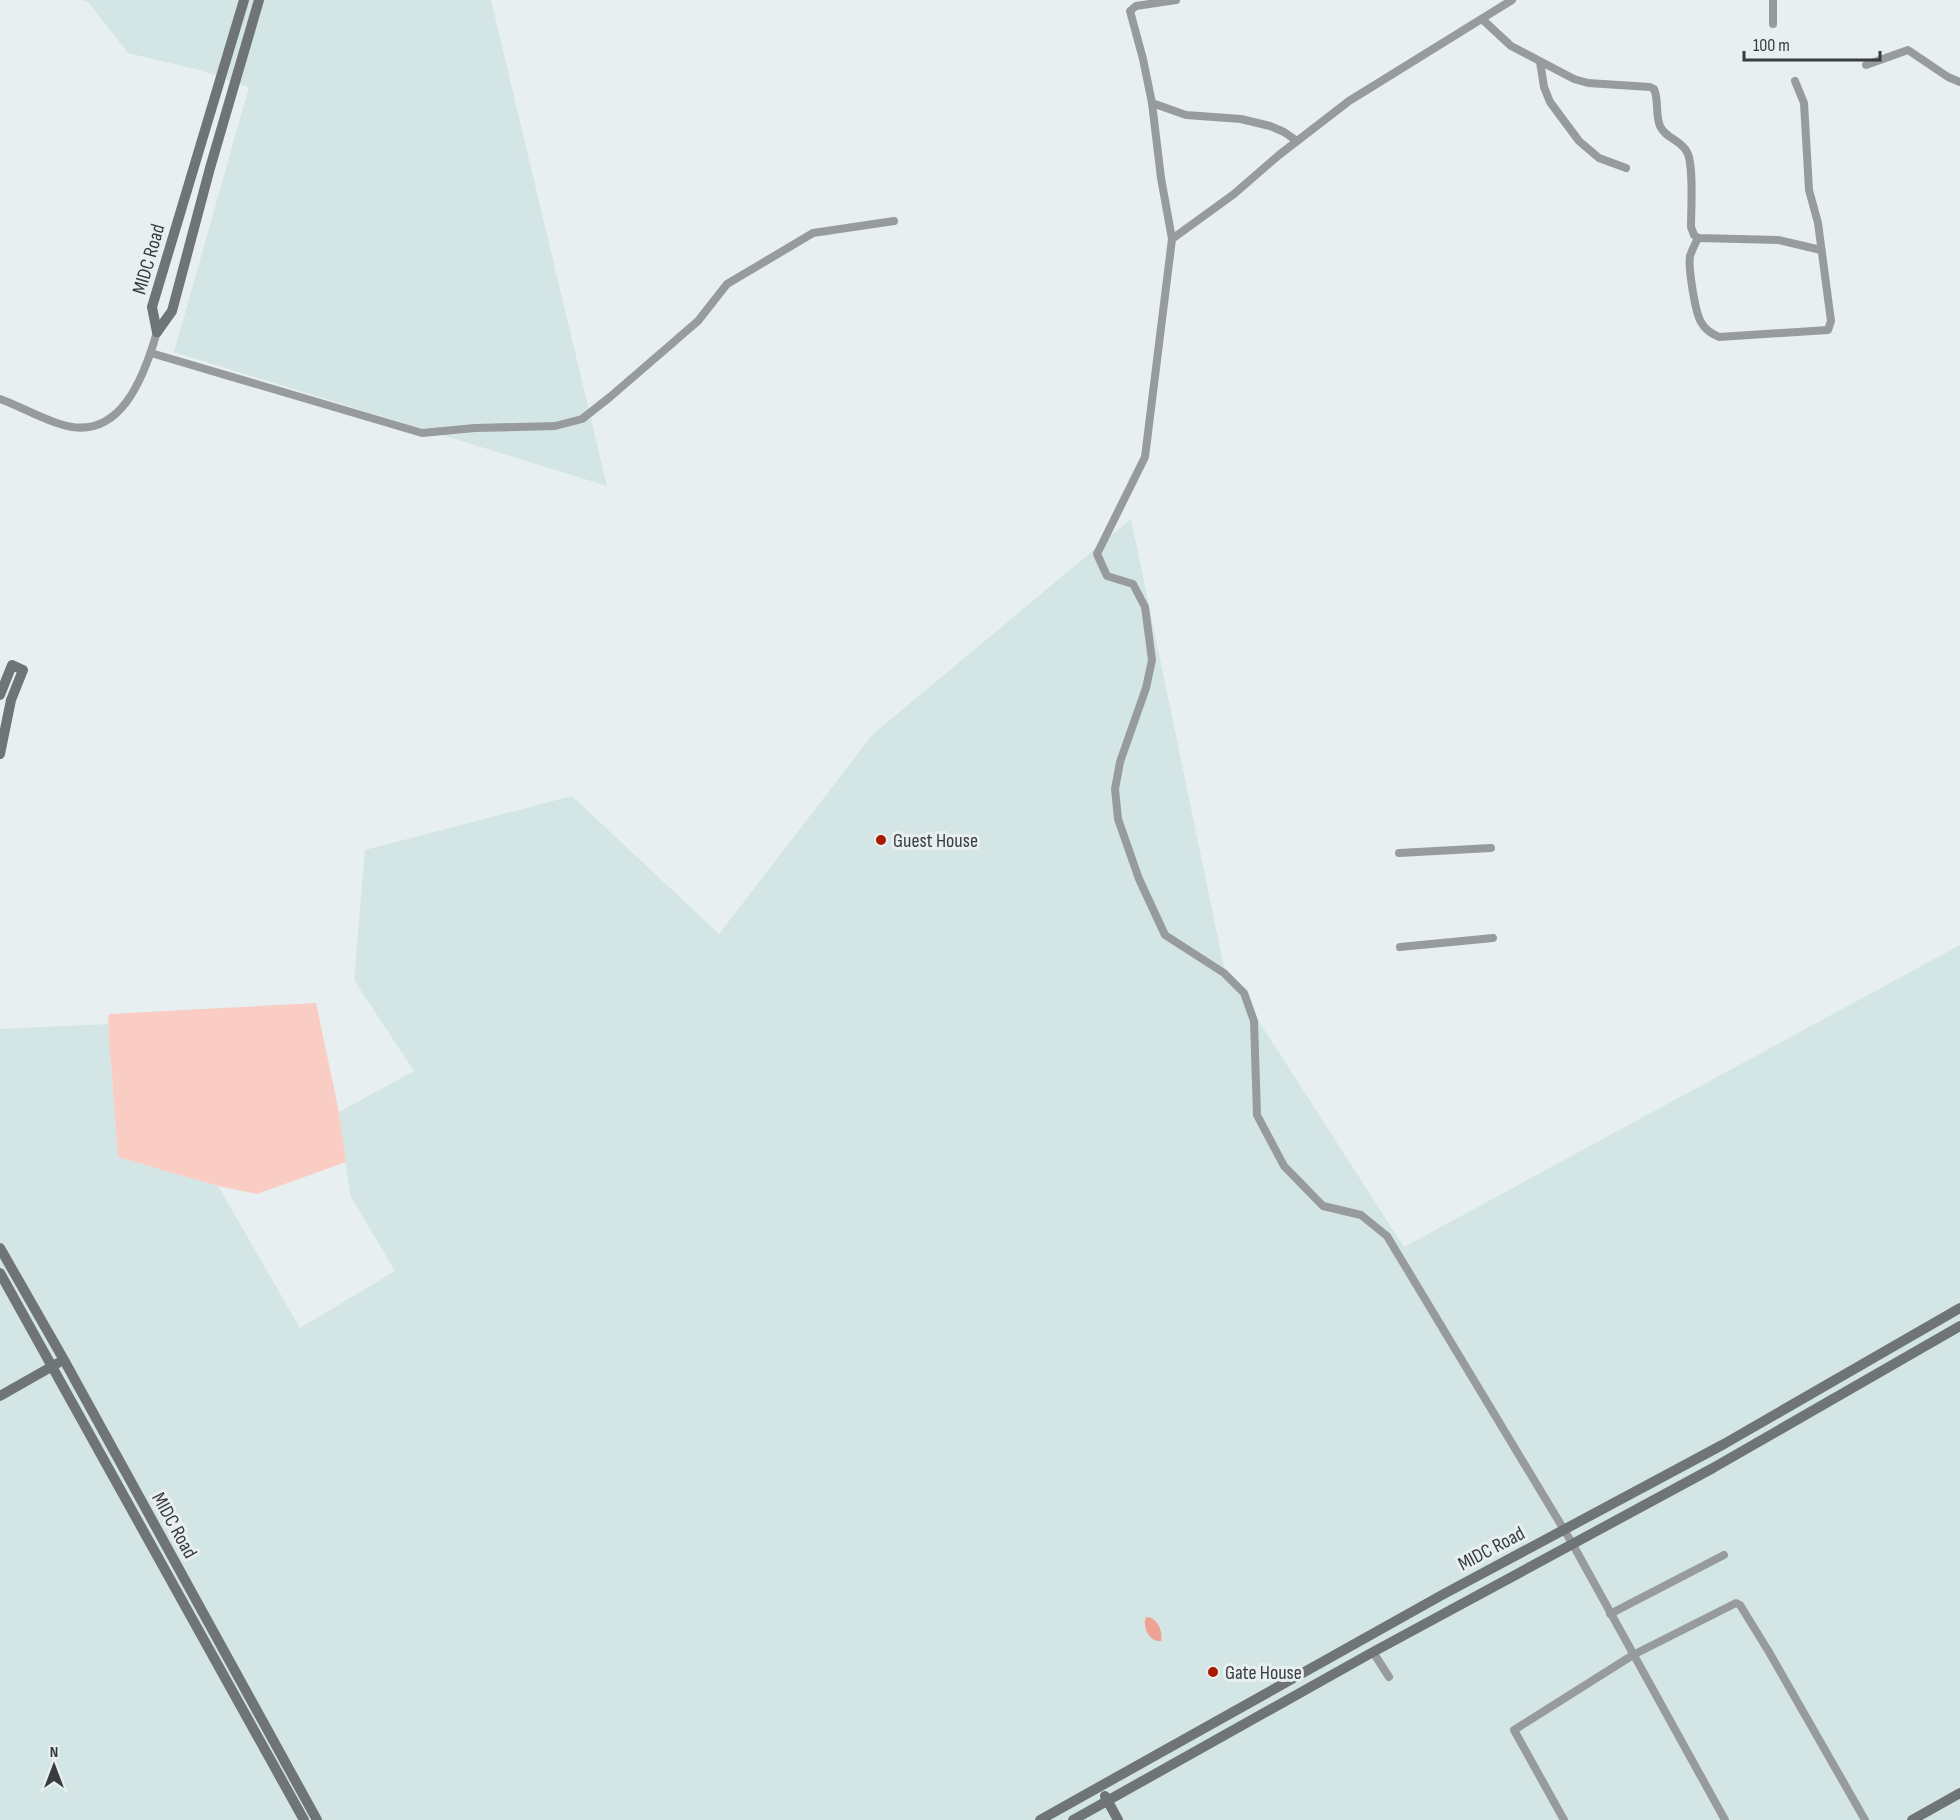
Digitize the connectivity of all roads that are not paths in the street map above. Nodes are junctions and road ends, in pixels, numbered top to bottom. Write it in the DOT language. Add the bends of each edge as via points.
graph roads {
  1 [pos="244,0"];
  2 [pos="260,0"];
  3 [pos="1176,0"];
  4 [pos="1512,0"];
  5 [pos="1773,0"];
  6 [pos="1131,4"];
  7 [pos="1482,19"];
  8 [pos="1773,24"];
  9 [pos="1540,62"];
  10 [pos="1866,65"];
  11 [pos="1795,81"];
  12 [pos="1960,82"];
  13 [pos="1152,103"];
  14 [pos="1297,141"];
  15 [pos="1626,168"];
  16 [pos="894,221"];
  17 [pos="1698,238"];
  18 [pos="1172,239"];
  19 [pos="1821,250"];
  20 [pos="157,332"];
  21 [pos="151,353"];
  22 [pos="0,399"];
  23 [pos="0,695"];
  24 [pos="0,754"];
  25 [pos="1491,848"];
  26 [pos="1399,853"];
  27 [pos="1493,938"];
  28 [pos="1400,947"];
  29 [pos="0,1248"];
  30 [pos="0,1273"];
  31 [pos="1960,1308"];
  32 [pos="1960,1326"];
  33 [pos="64,1360"];
  34 [pos="52,1366"];
  35 [pos="0,1396"];
  36 [pos="1564,1530"];
  37 [pos="1572,1543"];
  38 [pos="1724,1555"];
  39 [pos="1610,1614"];
  40 [pos="1373,1652"];
  41 [pos="1633,1655"];
  42 [pos="1389,1677"];
  43 [pos="1100,1788"];
  44 [pos="1960,1793"];
  45 [pos="1108,1801"];
  46 [pos="304,1820"];
  47 [pos="317,1820"];
  48 [pos="1040,1820"];
  49 [pos="1072,1820"];
  50 [pos="1118,1820"];
  51 [pos="1564,1820"];
  52 [pos="1725,1820"];
  53 [pos="1865,1820"];
  54 [pos="1912,1820"];
  1 -- 20 [label="street, MIDC Road" via="152,306"];
  2 -- 20 [label="street, MIDC Road" via="172,311"];
  3 -- 6 [label="street"];
  4 -- 7 [label="street"];
  5 -- 8 [label="street"];
  6 -- 13 [label="street" via="1130,16"];
  7 -- 9 [label="street" via="1511,46"];
  7 -- 14 [label="street" via="1349,101"];
  9 -- 15 [label="street" via="1550,102 1580,141 1599,158"];
  9 -- 17 [label="street" via="1588,83 1654,89 1660,126 1688,152 1691,227"];
  10 -- 12 [label="street" via="1908,50"];
  11 -- 19 [label="street" via="1804,103 1809,190"];
  13 -- 14 [label="street" via="1186,115 1241,119 1270,126"];
  13 -- 18 [label="street"];
  14 -- 18 [label="street"];
  16 -- 21 [label="street" via="813,233 727,284 698,321 610,398 582,419 555,426 422,433"];
  17 -- 19 [label="street" via="1778,240"];
  17 -- 19 [label="street" via="1690,255 1697,314 1709,332 1719,337 1828,330 1831,321"];
  18 -- 36 [label="street" via="1145,457 1097,554 1107,576 1133,584 1145,607 1152,660 1120,762 1115,789 1118,819 1139,879 1165,935 1224,973 1244,993 1254,1022 1257,1115 1284,1166 1323,1206 1361,1215 1387,1236"];
  20 -- 21 [label="street"];
  21 -- 22 [label="street" via="131,396 102,423 81,428 60,424"];
  23 -- 24 [label="street" via="12,665 23,670 11,700"];
  25 -- 26 [label="street"];
  27 -- 28 [label="street"];
  29 -- 33 [label="street, MIDC Road"];
  30 -- 34 [label="street, MIDC Road"];
  31 -- 36 [label="street, MIDC Road" via="1724,1444"];
  32 -- 37 [label="street, MIDC Road" via="1713,1468"];
  33 -- 34 [label="street"];
  33 -- 47 [label="street, MIDC Road"];
  34 -- 35 [label="street"];
  34 -- 46 [label="street, MIDC Road"];
  36 -- 37 [label="street"];
  36 -- 43 [label="street, MIDC Road"];
  37 -- 39 [label="street"];
  37 -- 40 [label="street, MIDC Road"];
  38 -- 39 [label="street"];
  39 -- 41 [label="street"];
  40 -- 42 [label="street"];
  40 -- 45 [label="street, MIDC Road"];
  41 -- 51 [label="street" via="1514,1731"];
  41 -- 52 [label="street"];
  41 -- 53 [label="street" via="1732,1604 1740,1605"];
  43 -- 45 [label="street"];
  43 -- 48 [label="street, MIDC Road"];
  44 -- 54 [label="street"];
  45 -- 49 [label="street, MIDC Road"];
  45 -- 50 [label="street"];
}
